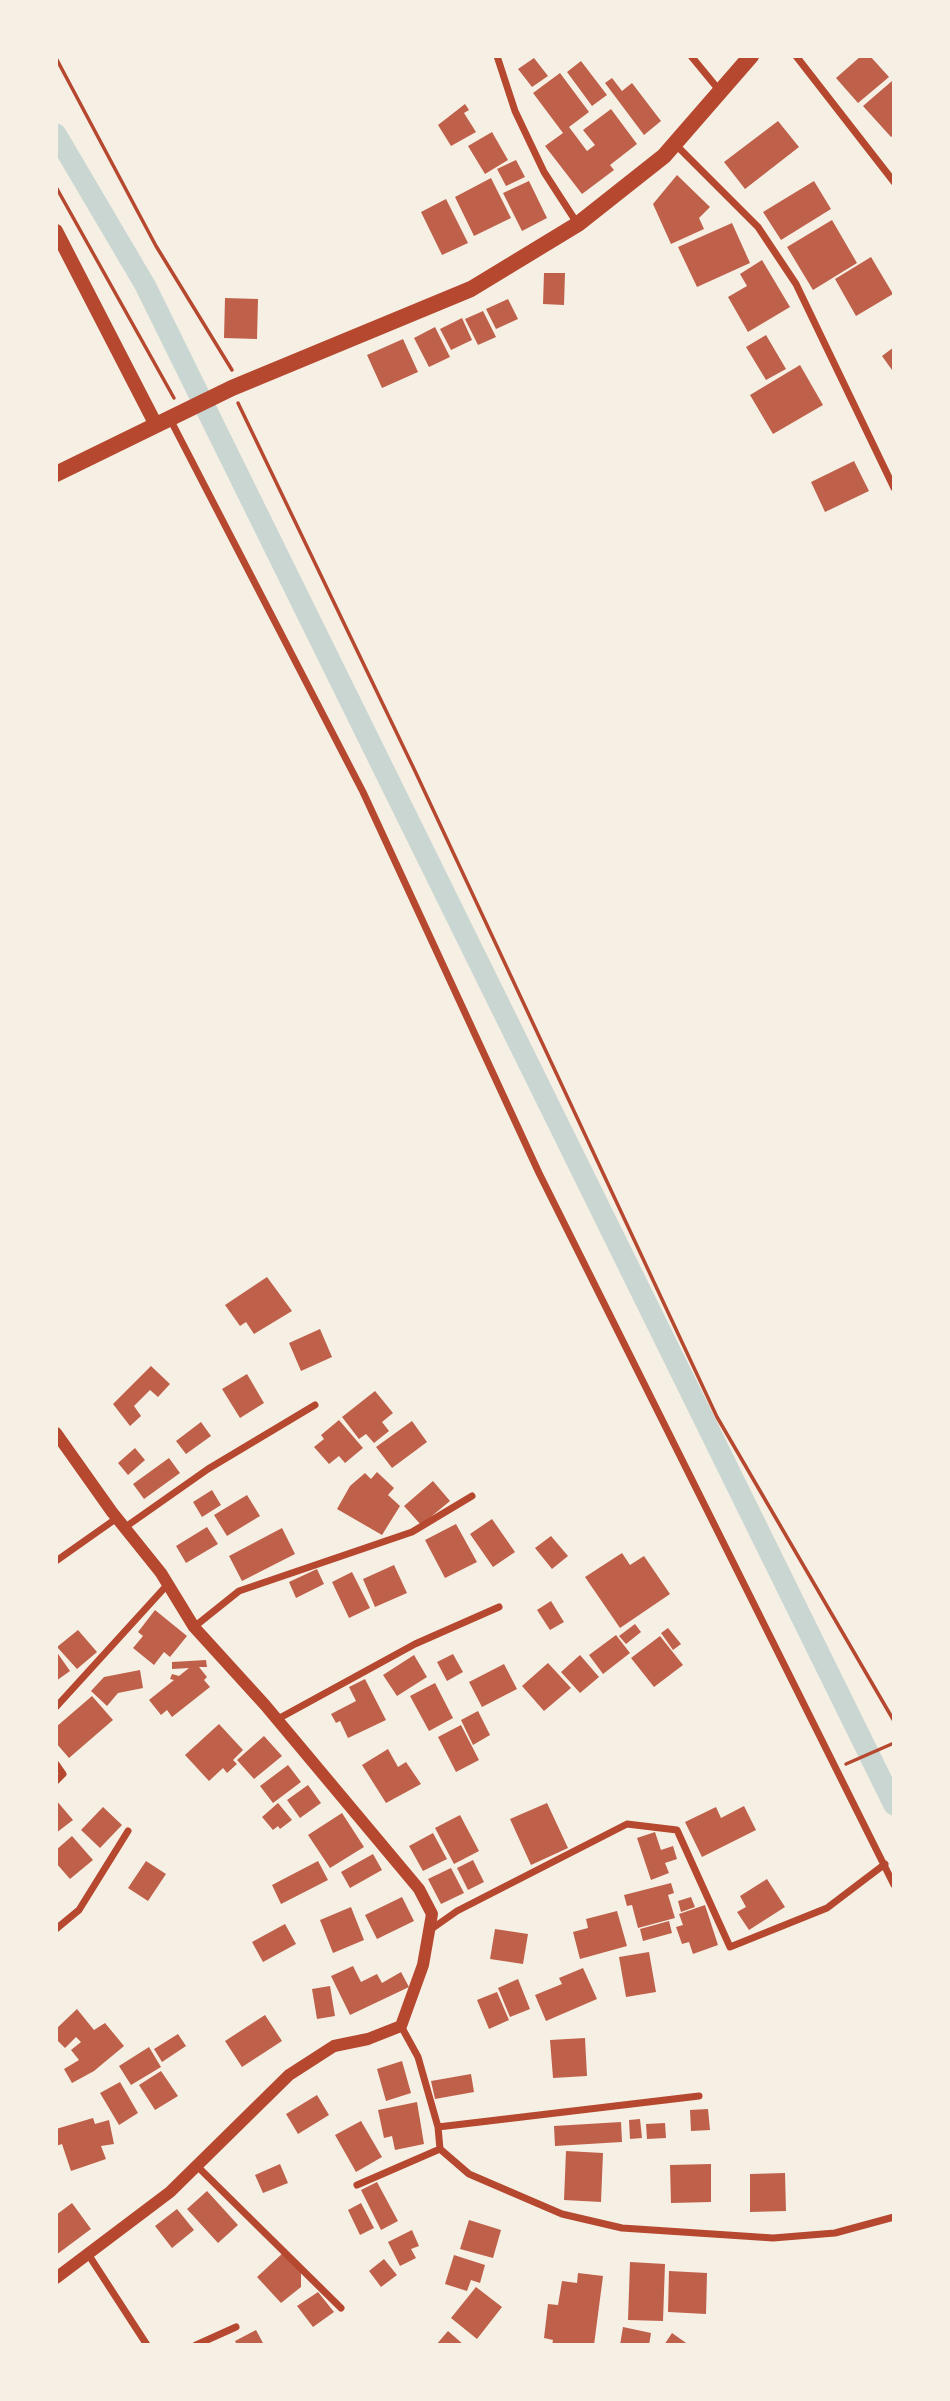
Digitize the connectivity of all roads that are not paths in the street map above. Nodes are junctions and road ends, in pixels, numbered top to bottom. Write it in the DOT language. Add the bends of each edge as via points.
graph roads {
  1 [pos="496,56"];
  2 [pos="691,56"];
  3 [pos="751,56"];
  4 [pos="796,56"];
  5 [pos="721,92"];
  6 [pos="674,144"];
  7 [pos="894,182"];
  8 [pos="578,224"];
  9 [pos="56,231"];
  10 [pos="169,418"];
  11 [pos="56,474"];
  12 [pos="894,488"];
  13 [pos="316,1405"];
  14 [pos="56,1433"];
  15 [pos="472,1496"];
  16 [pos="120,1523"];
  17 [pos="56,1561"];
  18 [pos="168,1584"];
  19 [pos="499,1607"];
  20 [pos="194,1627"];
  21 [pos="56,1707"];
  22 [pos="276,1720"];
  23 [pos="56,1765"];
  24 [pos="56,1781"];
  25 [pos="128,1831"];
  26 [pos="885,1864"];
  27 [pos="894,1885"];
  28 [pos="56,1929"];
  29 [pos="430,1930"];
  30 [pos="401,2026"];
  31 [pos="699,2096"];
  32 [pos="438,2127"];
  33 [pos="440,2149"];
  34 [pos="197,2166"];
  35 [pos="357,2185"];
  36 [pos="894,2217"];
  37 [pos="88,2254"];
  38 [pos="56,2278"];
  39 [pos="341,2308"];
  40 [pos="236,2328"];
  41 [pos="147,2345"];
  42 [pos="196,2345"];
  1 -- 8 [label="street" via="544,172"];
  2 -- 5 [label="street"];
  3 -- 5 [label="main road"];
  4 -- 7 [label="street"];
  5 -- 6 [label="main road"];
  6 -- 8 [label="main road"];
  6 -- 12 [label="street" via="758,227 796,284"];
  8 -- 10 [label="main road" via="471,289"];
  9 -- 10 [label="main road"];
  10 -- 11 [label="main road"];
  10 -- 26 [label="street" via="363,792 539,1173"];
  13 -- 16 [label="street"];
  14 -- 16 [label="street"];
  15 -- 20 [label="street" via="412,1532 239,1591"];
  16 -- 17 [label="street"];
  16 -- 18 [label="street"];
  18 -- 20 [label="street"];
  18 -- 21 [label="street"];
  19 -- 22 [label="street" via="415,1644"];
  20 -- 22 [label="street"];
  22 -- 29 [label="street" via="419,1889 432,1914"];
  23 -- 24 [label="street" via="63,1774"];
  25 -- 28 [label="street" via="79,1910"];
  26 -- 27 [label="street"];
  26 -- 29 [label="street" via="827,1908 730,1947 677,1830 627,1824 457,1911"];
  29 -- 30 [label="street"];
  30 -- 32 [label="street" via="418,2057"];
  30 -- 34 [label="street" via="334,2046 289,2074"];
  31 -- 32 [label="street"];
  32 -- 33 [label="street"];
  33 -- 35 [label="street"];
  33 -- 36 [label="street" via="469,2174 562,2214 622,2228 774,2238 835,2233"];
  34 -- 37 [label="street"];
  34 -- 39 [label="street"];
  37 -- 38 [label="street"];
  37 -- 41 [label="street"];
  40 -- 42 [label="street"];
}
